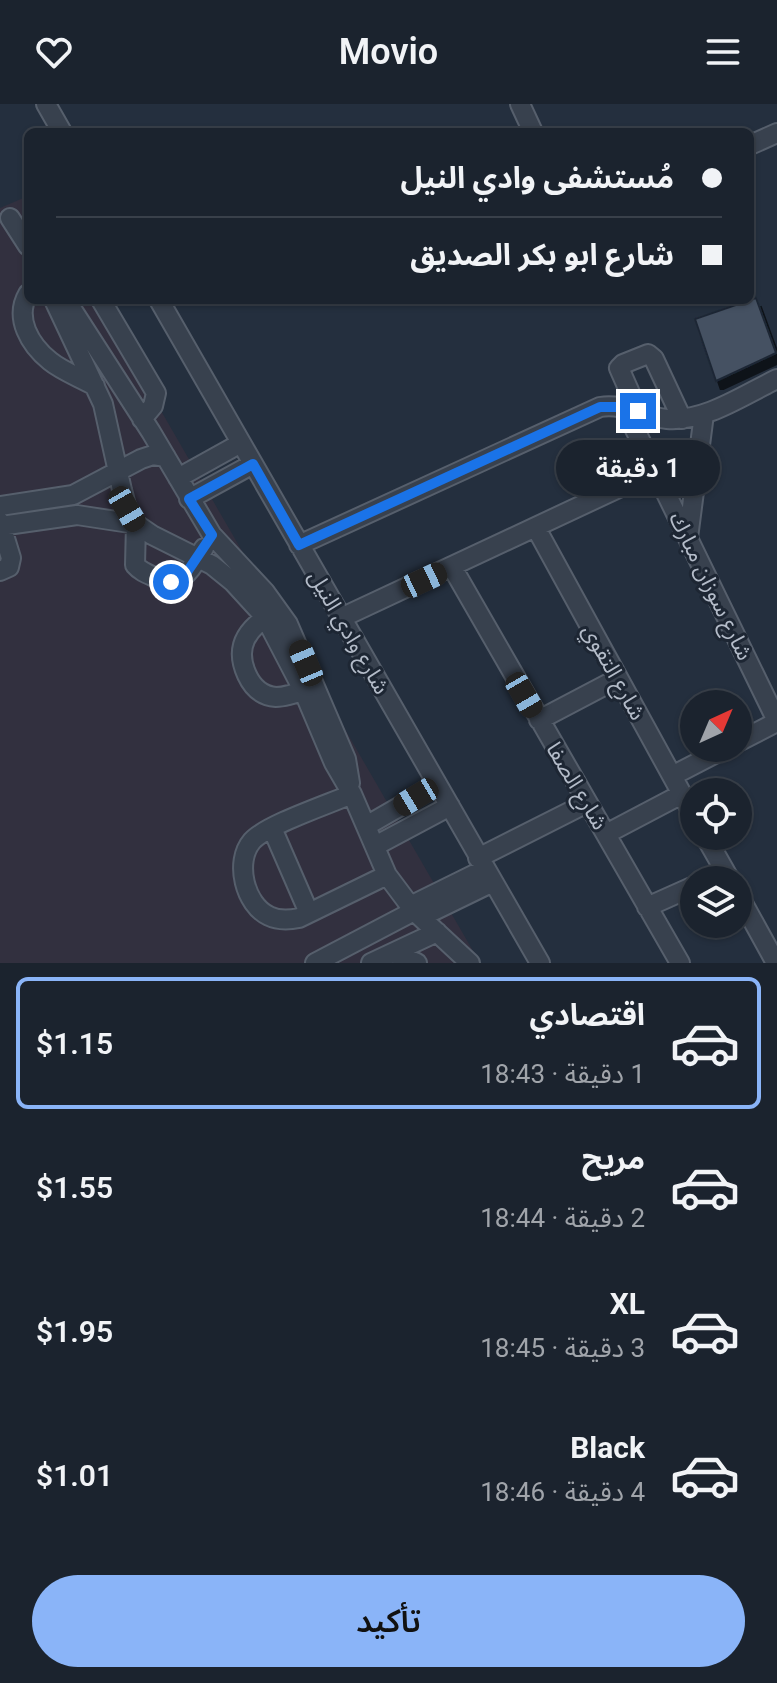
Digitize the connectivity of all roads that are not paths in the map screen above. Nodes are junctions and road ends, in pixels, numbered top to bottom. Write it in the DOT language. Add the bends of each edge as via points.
graph roads {
  1 [pos="46,104"];
  2 [pos="520,104"];
  3 [pos="60,128"];
  4 [pos="531,128"];
  5 [pos="777,133"];
  6 [pos="754,143"];
  7 [pos="24,212"];
  8 [pos="5,220"];
  9 [pos="24,241"];
  10 [pos="24,301"];
  11 [pos="56,304"];
  12 [pos="69,304"];
  13 [pos="103,304"];
  14 [pos="161,304"];
  15 [pos="777,379"];
  16 [pos="95,386"];
  17 [pos="631,409"];
  18 [pos="137,412"];
  19 [pos="704,414"];
  20 [pos="107,417"];
  21 [pos="682,419"];
  22 [pos="241,443"];
  23 [pos="166,457"];
  24 [pos="253,464"];
  25 [pos="655,471"];
  26 [pos="117,472"];
  27 [pos="178,478"];
  28 [pos="189,499"];
  29 [pos="0,506"];
  30 [pos="0,524"];
  31 [pos="136,524"];
  32 [pos="536,528"];
  33 [pos="212,535"];
  34 [pos="688,538"];
  35 [pos="299,545"];
  36 [pos="198,557"];
  37 [pos="452,567"];
  38 [pos="0,571"];
  39 [pos="272,613"];
  40 [pos="341,618"];
  41 [pos="617,679"];
  42 [pos="310,688"];
  43 [pos="539,720"];
  44 [pos="777,722"];
  45 [pos="752,735"];
  46 [pos="699,762"];
  47 [pos="672,776"];
  48 [pos="437,785"];
  49 [pos="680,790"];
  50 [pos="352,794"];
  51 [pos="680,795"];
  52 [pos="587,803"];
  53 [pos="450,806"];
  54 [pos="366,826"];
  55 [pos="272,828"];
  56 [pos="606,834"];
  57 [pos="375,846"];
  58 [pos="486,870"];
  59 [pos="387,875"];
  60 [pos="680,892"];
  61 [pos="647,907"];
  62 [pos="415,911"];
  63 [pos="309,913"];
  64 [pos="752,919"];
  65 [pos="437,932"];
  66 [pos="393,953"];
  67 [pos="315,963"];
  68 [pos="371,963"];
  69 [pos="417,963"];
  70 [pos="470,963"];
  71 [pos="540,963"];
  72 [pos="680,963"];
  73 [pos="776,963"];
  1 -- 3 [label="street"];
  2 -- 4 [label="street"];
  5 -- 6 [label="street"];
  7 -- 8 [label="street"];
  8 -- 9 [label="street"];
  10 -- 16 [label="street" via="22,318 37,347 51,362"];
  11 -- 16 [label="street"];
  12 -- 18 [label="street"];
  13 -- 18 [label="street" via="156,393 153,406"];
  14 -- 22 [label="street, شارع وادي النيل"];
  15 -- 19 [label="street"];
  16 -- 20 [label="street"];
  17 -- 21 [label="street"];
  17 -- 21 [label="street, شارع سوزان مبارك" via="619,368 648,354"];
  17 -- 25 [label="street, شارع سوزان مبارك"];
  17 -- 35 [label="street" via="600,407"];
  18 -- 20 [label="street"];
  18 -- 23 [label="street"];
  19 -- 21 [label="street"];
  19 -- 34 [label="street"];
  20 -- 26 [label="street"];
  22 -- 24 [label="street, شارع وادي النيل"];
  22 -- 27 [label="street"];
  23 -- 26 [label="street" via="153,455"];
  23 -- 27 [label="street"];
  24 -- 28 [label="street"];
  24 -- 35 [label="street, شارع وادي النيل"];
  25 -- 32 [label="street"];
  25 -- 34 [label="street, شارع سوزان مبارك"];
  26 -- 29 [label="street" via="73,495"];
  26 -- 31 [label="street"];
  27 -- 28 [label="street"];
  28 -- 33 [label="street"];
  30 -- 31 [label="street" via="77,515"];
  30 -- 38 [label="street" via="11,558 9,567"];
  31 -- 36 [label="street"];
  31 -- 36 [label="street" via="135,565 144,573 177,582"];
  32 -- 37 [label="street"];
  32 -- 41 [label="street, شارع التقوي"];
  33 -- 36 [label="street"];
  33 -- 39 [label="street"];
  34 -- 44 [label="street, شارع سوزان مبارك"];
  35 -- 40 [label="street, شارع وادي النيل"];
  36 -- 39 [label="street"];
  37 -- 40 [label="street"];
  37 -- 43 [label="street, شارع الصفا"];
  39 -- 42 [label="street"];
  39 -- 42 [label="street" via="247,636 240,652 251,684 273,696"];
  40 -- 48 [label="street, شارع وادي النيل"];
  41 -- 43 [label="street"];
  41 -- 47 [label="street, شارع التقوي"];
  42 -- 50 [label="street" via="334,763"];
  43 -- 52 [label="street, شارع الصفا"];
  44 -- 45 [label="street"];
  46 -- 47 [label="street"];
  47 -- 49 [label="street, شارع التقوي"];
  48 -- 53 [label="street, شارع وادي النيل"];
  48 -- 54 [label="street"];
  50 -- 54 [label="street"];
  50 -- 55 [label="street"];
  51 -- 56 [label="street"];
  52 -- 56 [label="street, شارع الصفا"];
  52 -- 58 [label="street"];
  53 -- 57 [label="street"];
  53 -- 58 [label="street, شارع وادي النيل"];
  54 -- 57 [label="street"];
  55 -- 63 [label="street"];
  55 -- 63 [label="street" via="252,841 242,863 256,907 288,920"];
  56 -- 61 [label="street, شارع الصفا"];
  57 -- 59 [label="street"];
  58 -- 62 [label="street"];
  58 -- 71 [label="street, شارع وادي النيل"];
  59 -- 62 [label="street"];
  59 -- 63 [label="street"];
  60 -- 61 [label="street"];
  61 -- 72 [label="street, شارع الصفا"];
  62 -- 65 [label="street"];
  62 -- 67 [label="street"];
  64 -- 73 [label="street"];
  65 -- 66 [label="street"];
  65 -- 70 [label="street"];
  66 -- 68 [label="street"];
  66 -- 69 [label="street"];
}
